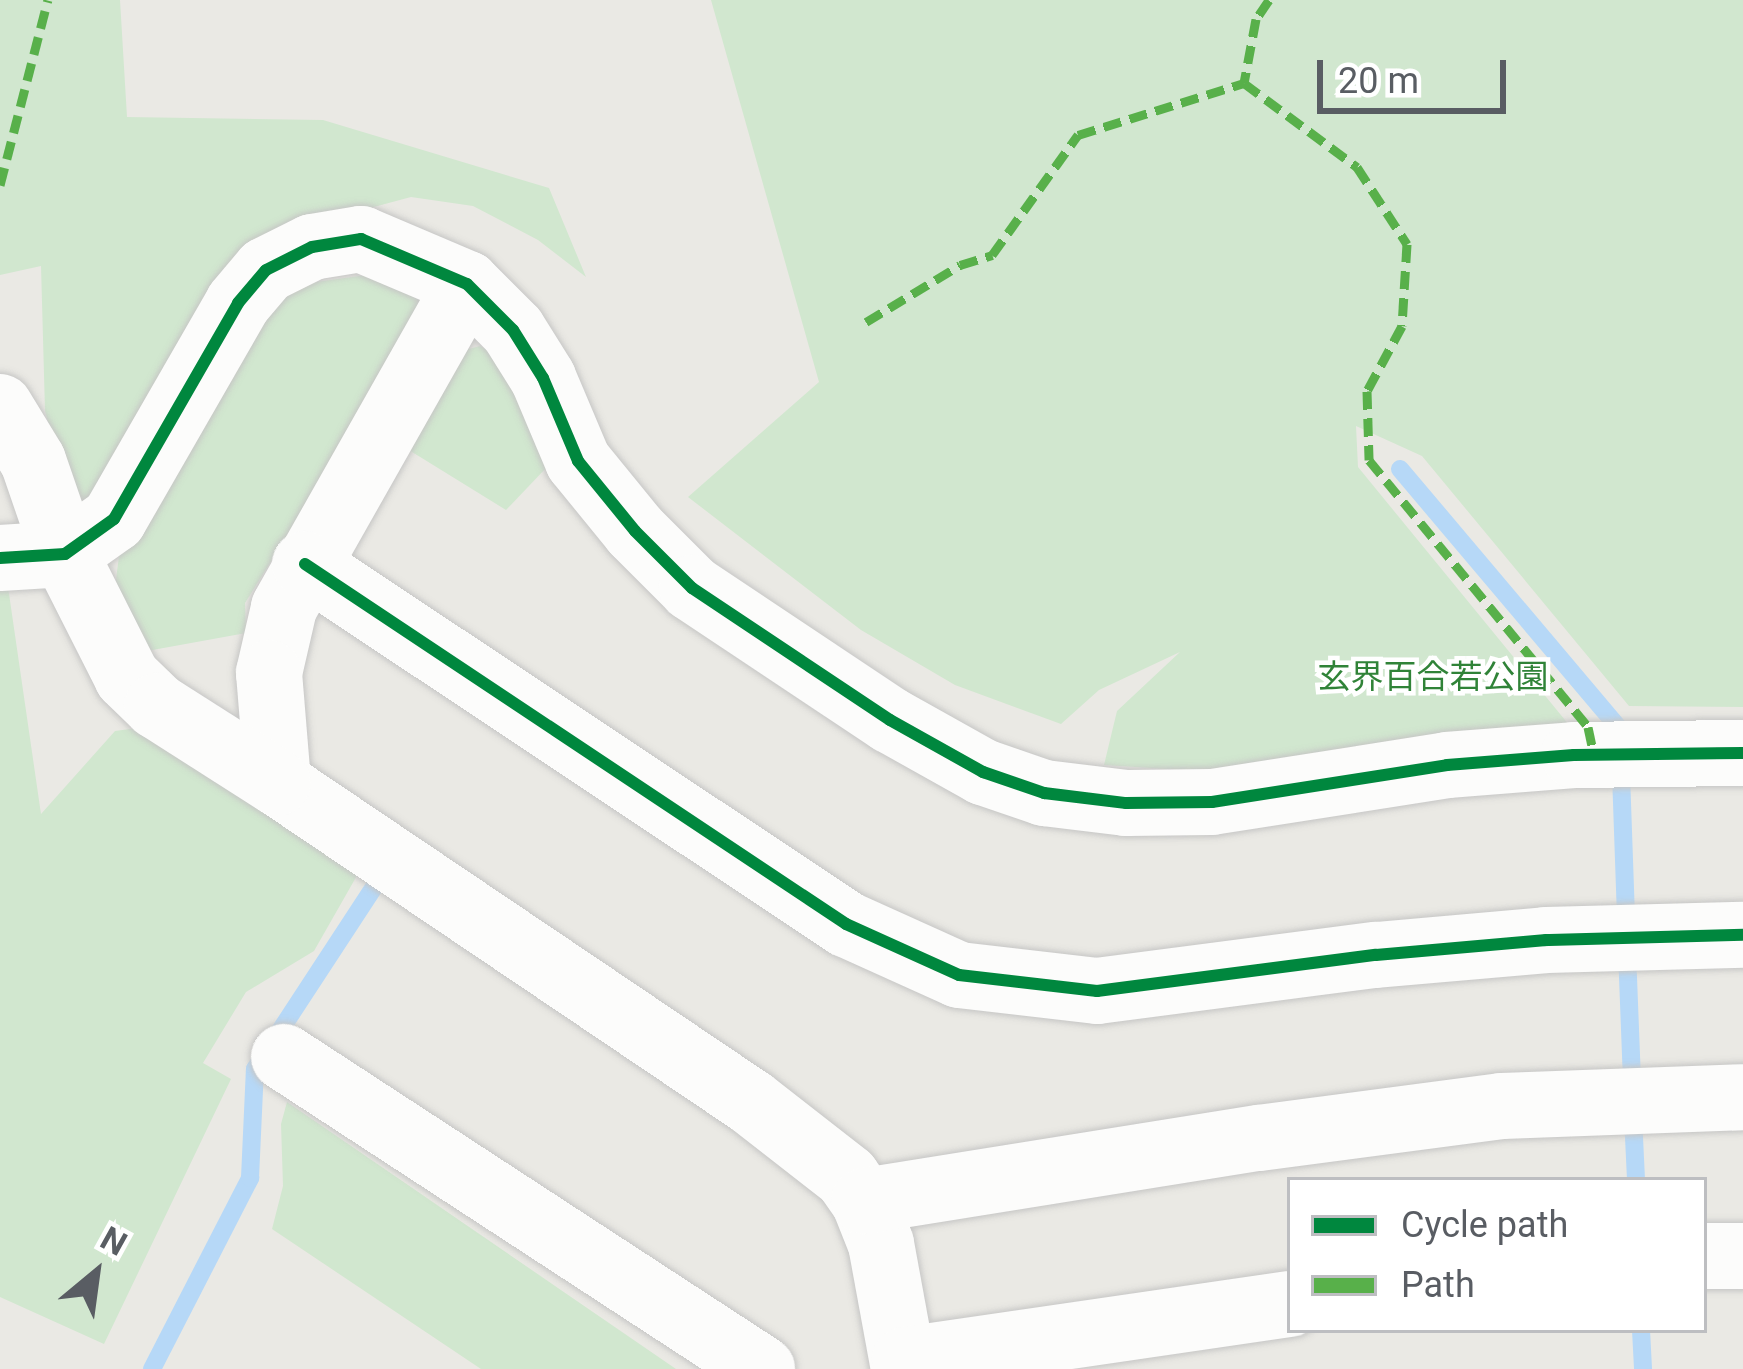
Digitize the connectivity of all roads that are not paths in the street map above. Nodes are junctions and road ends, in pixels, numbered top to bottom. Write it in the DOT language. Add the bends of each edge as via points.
graph roads {
  1 [pos="467,284"];
  2 [pos="0,407"];
  3 [pos="65,554"];
  4 [pos="0,558"];
  5 [pos="305,564"];
  6 [pos="1743,753"];
  7 [pos="278,782"];
  8 [pos="1743,935"];
  9 [pos="284,1058"];
  10 [pos="1743,1097"];
  11 [pos="864,1201"];
  12 [pos="1707,1256"];
  13 [pos="1743,1256"];
  14 [pos="1287,1304"];
  15 [pos="904,1365"];
  16 [pos="762,1369"];
  1 -- 3 [label="street" via="361,239 312,247 266,270 238,303 114,519"];
  1 -- 5 [label="street"];
  1 -- 6 [label="street" via="523,346 578,461 692,588 983,772 1044,793 1212,802 1447,765"];
  2 -- 3 [label="street" via="33,460"];
  3 -- 4 [label="street"];
  3 -- 7 [label="street" via="127,677 157,706"];
  5 -- 7 [label="street" via="284,608 269,673"];
  5 -- 8 [label="street" via="846,924 959,975 1097,992 1483,946"];
  7 -- 11 [label="street" via="751,1102 847,1177"];
  9 -- 16 [label="street"];
  10 -- 11 [label="street" via="1502,1106"];
  11 -- 15 [label="street" via="881,1244"];
  12 -- 13 [label="street"];
  14 -- 15 [label="street"];
}
